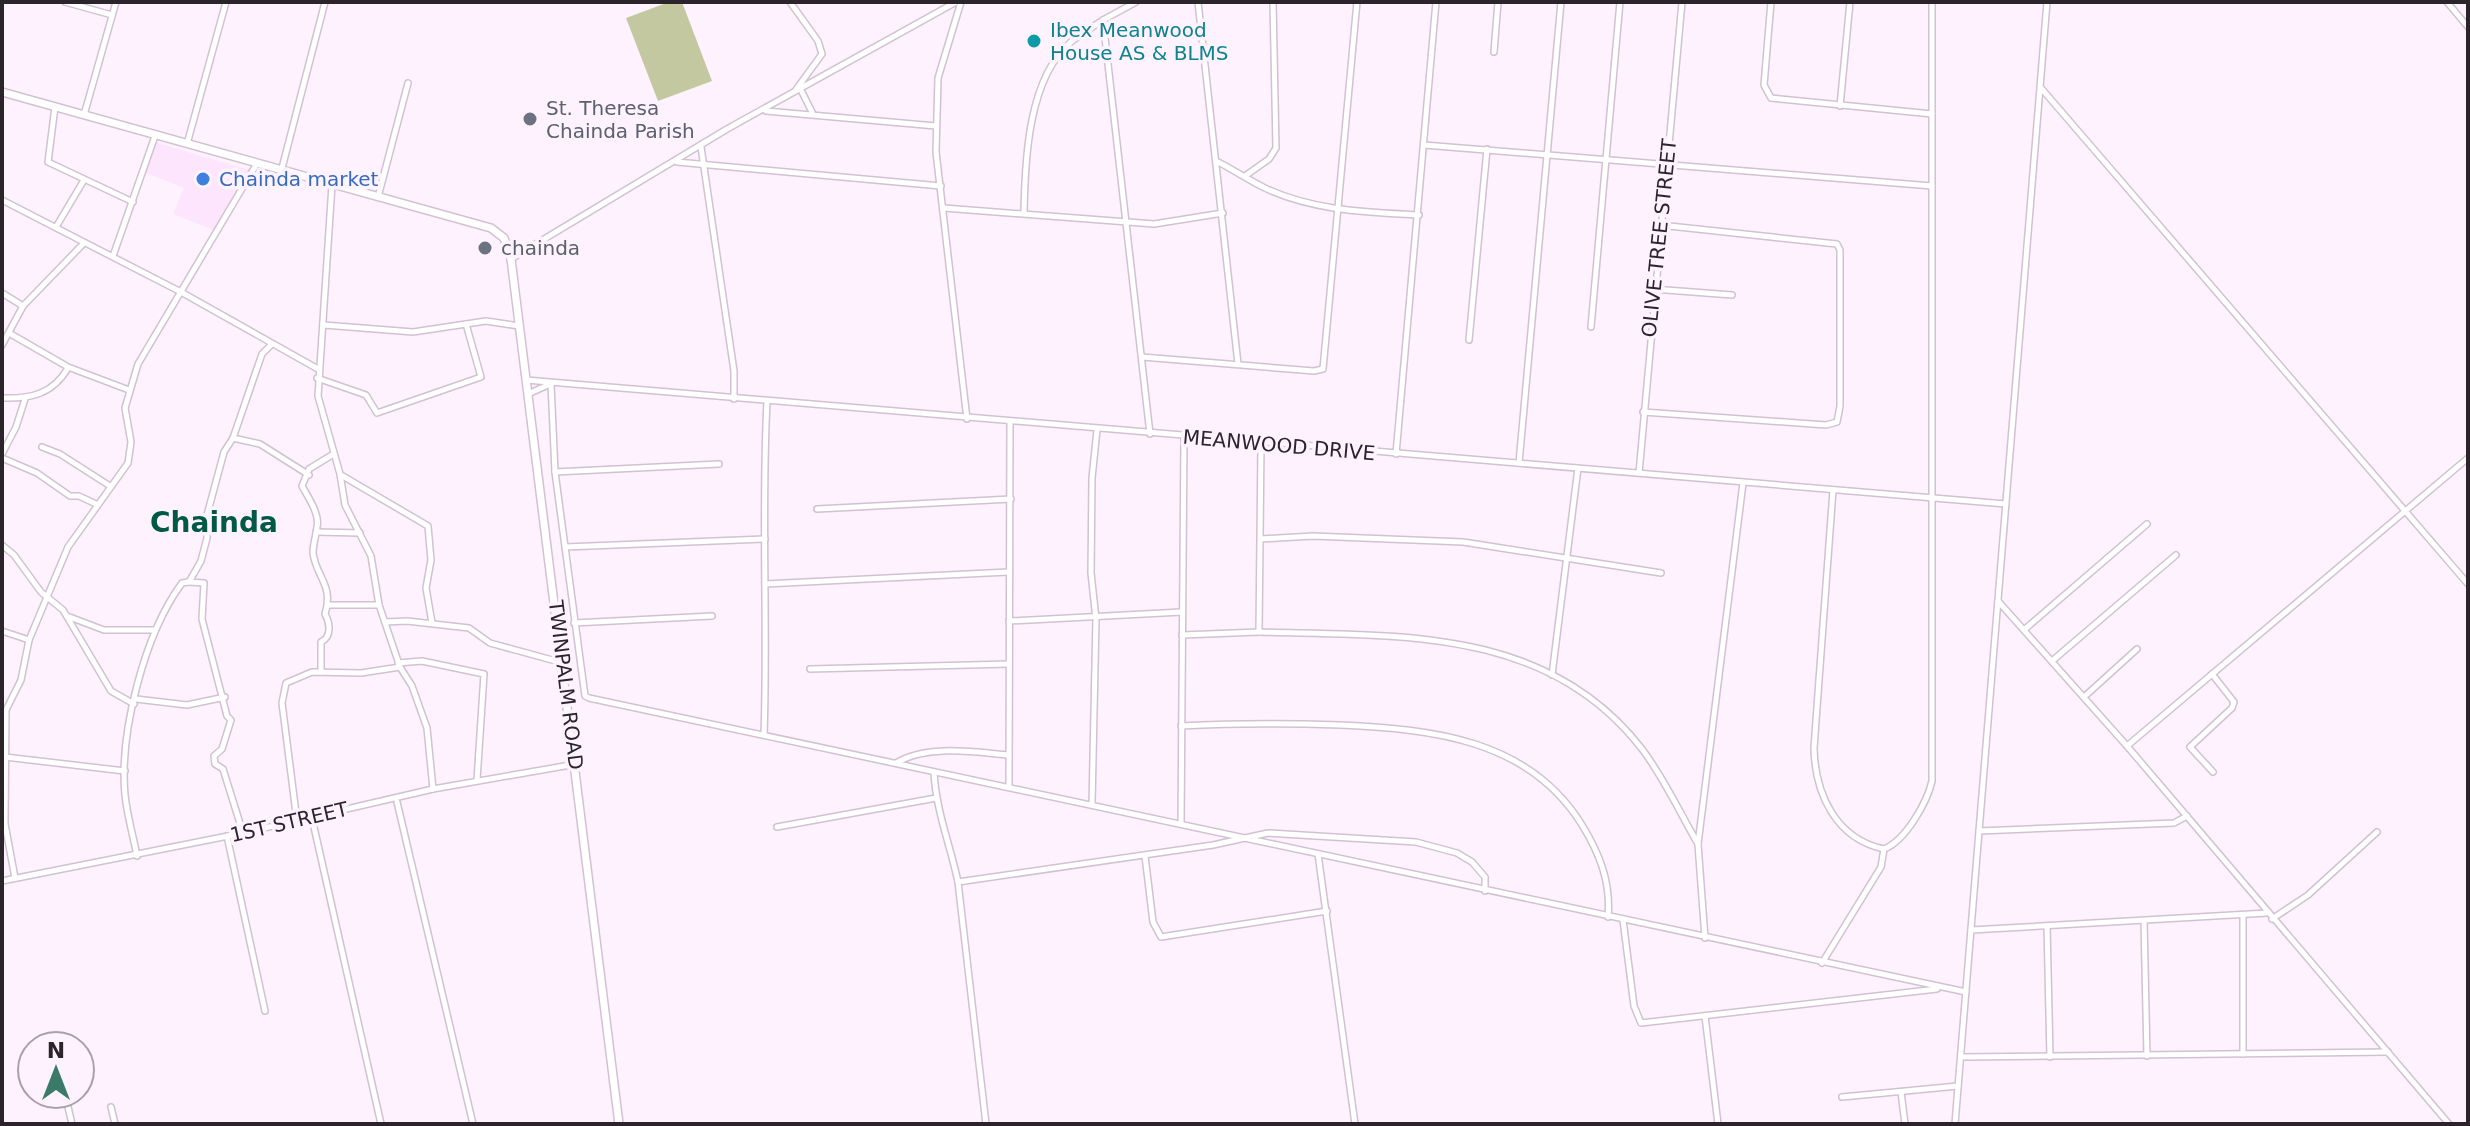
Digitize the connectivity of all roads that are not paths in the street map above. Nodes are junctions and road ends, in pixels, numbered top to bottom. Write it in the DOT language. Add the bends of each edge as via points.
graph roads {
  1 [pos="65,2"];
  2 [pos="116,2"];
  3 [pos="226,2"];
  4 [pos="325,2"];
  5 [pos="790,2"];
  6 [pos="958,2"];
  7 [pos="1136,2"];
  8 [pos="1198,2"];
  9 [pos="1273,2"];
  10 [pos="1357,2"];
  11 [pos="1436,2"];
  12 [pos="1498,2"];
  13 [pos="1561,2"];
  14 [pos="1620,2"];
  15 [pos="1682,2"];
  16 [pos="1771,2"];
  17 [pos="1850,2"];
  18 [pos="1932,2"];
  19 [pos="2047,2"];
  20 [pos="2447,2"];
  21 [pos="112,15"];
  22 [pos="1103,20"];
  23 [pos="2468,27"];
  24 [pos="1494,52"];
  25 [pos="408,83"];
  26 [pos="2041,88"];
  27 [pos="801,90"];
  28 [pos="2,92"];
  29 [pos="792,95"];
  30 [pos="1840,106"];
  31 [pos="55,107"];
  32 [pos="763,110"];
  33 [pos="812,112"];
  34 [pos="1932,114"];
  35 [pos="84,115"];
  36 [pos="936,126"];
  37 [pos="155,136"];
  38 [pos="187,145"];
  39 [pos="1424,145"];
  40 [pos="700,146"];
  41 [pos="1487,149"];
  42 [pos="1547,155"];
  43 [pos="1217,161"];
  44 [pos="1606,161"];
  45 [pos="676,162"];
  46 [pos="256,165"];
  47 [pos="702,165"];
  48 [pos="1666,165"];
  49 [pos="281,172"];
  50 [pos="1245,176"];
  51 [pos="84,180"];
  52 [pos="332,185"];
  53 [pos="941,186"];
  54 [pos="1932,186"];
  55 [pos="378,198"];
  56 [pos="2,200"];
  57 [pos="133,202"];
  58 [pos="944,208"];
  59 [pos="1339,210"];
  60 [pos="1024,212"];
  61 [pos="1223,213"];
  62 [pos="1419,215"];
  63 [pos="1125,222"];
  64 [pos="1660,225"];
  65 [pos="56,227"];
  66 [pos="84,243"];
  67 [pos="113,256"];
  68 [pos="511,259"];
  69 [pos="1653,289"];
  70 [pos="181,292"];
  71 [pos="2,293"];
  72 [pos="1732,295"];
  73 [pos="23,306"];
  74 [pos="466,324"];
  75 [pos="324,325"];
  76 [pos="520,326"];
  77 [pos="1591,327"];
  78 [pos="9,333"];
  79 [pos="1469,340"];
  80 [pos="272,344"];
  81 [pos="2,345"];
  82 [pos="1142,357"];
  83 [pos="1238,364"];
  84 [pos="68,367"];
  85 [pos="318,369"];
  86 [pos="317,378"];
  87 [pos="526,380"];
  88 [pos="551,384"];
  89 [pos="129,390"];
  90 [pos="528,394"];
  91 [pos="2,398"];
  92 [pos="25,399"];
  93 [pos="734,399"];
  94 [pos="767,402"];
  95 [pos="1643,412"];
  96 [pos="967,419"];
  97 [pos="1010,423"];
  98 [pos="1097,430"];
  99 [pos="1150,434"];
  100 [pos="1184,437"];
  101 [pos="233,438"];
  102 [pos="1261,443"];
  103 [pos="42,447"];
  104 [pos="332,454"];
  105 [pos="1396,454"];
  106 [pos="2,456"];
  107 [pos="2468,458"];
  108 [pos="1519,463"];
  109 [pos="719,464"];
  110 [pos="1578,468"];
  111 [pos="555,472"];
  112 [pos="1639,473"];
  113 [pos="340,474"];
  114 [pos="309,475"];
  115 [pos="1743,483"];
  116 [pos="110,486"];
  117 [pos="1833,490"];
  118 [pos="1930,497"];
  119 [pos="1011,499"];
  120 [pos="96,504"];
  121 [pos="2006,504"];
  122 [pos="817,509"];
  123 [pos="2404,511"];
  124 [pos="2147,524"];
  125 [pos="316,532"];
  126 [pos="360,533"];
  127 [pos="765,539"];
  128 [pos="1261,539"];
  129 [pos="2,545"];
  130 [pos="565,547"];
  131 [pos="2176,555"];
  132 [pos="1567,559"];
  133 [pos="1008,572"];
  134 [pos="1661,573"];
  135 [pos="189,582"];
  136 [pos="765,584"];
  137 [pos="2468,584"];
  138 [pos="47,598"];
  139 [pos="1998,601"];
  140 [pos="328,605"];
  141 [pos="379,605"];
  142 [pos="1182,612"];
  143 [pos="66,615"];
  144 [pos="712,616"];
  145 [pos="1096,619"];
  146 [pos="1009,621"];
  147 [pos="385,622"];
  148 [pos="432,623"];
  149 [pos="574,623"];
  150 [pos="2025,629"];
  151 [pos="154,630"];
  152 [pos="2,631"];
  153 [pos="1259,632"];
  154 [pos="1182,635"];
  155 [pos="29,640"];
  156 [pos="2137,649"];
  157 [pos="2052,661"];
  158 [pos="563,663"];
  159 [pos="1009,664"];
  160 [pos="399,665"];
  161 [pos="810,669"];
  162 [pos="321,672"];
  163 [pos="2212,674"];
  164 [pos="1552,675"];
  165 [pos="225,697"];
  166 [pos="2084,697"];
  167 [pos="135,701"];
  168 [pos="4,711"];
  169 [pos="1181,726"];
  170 [pos="764,735"];
  171 [pos="2127,746"];
  172 [pos="1009,755"];
  173 [pos="5,757"];
  174 [pos="576,764"];
  175 [pos="895,764"];
  176 [pos="125,771"];
  177 [pos="934,772"];
  178 [pos="2213,772"];
  179 [pos="477,780"];
  180 [pos="1009,787"];
  181 [pos="433,789"];
  182 [pos="936,798"];
  183 [pos="397,802"];
  184 [pos="1092,805"];
  185 [pos="2187,816"];
  186 [pos="297,821"];
  187 [pos="1181,824"];
  188 [pos="314,827"];
  189 [pos="777,827"];
  190 [pos="1979,831"];
  191 [pos="2377,832"];
  192 [pos="243,833"];
  193 [pos="227,836"];
  194 [pos="1241,838"];
  195 [pos="1698,844"];
  196 [pos="1884,849"];
  197 [pos="1318,854"];
  198 [pos="137,856"];
  199 [pos="1145,856"];
  200 [pos="15,878"];
  201 [pos="2,881"];
  202 [pos="958,882"];
  203 [pos="1485,891"];
  204 [pos="1327,911"];
  205 [pos="2270,916"];
  206 [pos="1608,917"];
  207 [pos="2243,917"];
  208 [pos="1623,920"];
  209 [pos="2144,921"];
  210 [pos="2047,926"];
  211 [pos="1971,930"];
  212 [pos="1705,938"];
  213 [pos="1822,963"];
  214 [pos="1943,988"];
  215 [pos="1966,992"];
  216 [pos="265,1011"];
  217 [pos="1705,1016"];
  218 [pos="2388,1052"];
  219 [pos="2243,1054"];
  220 [pos="2147,1056"];
  221 [pos="1961,1057"];
  222 [pos="2050,1057"];
  223 [pos="1958,1086"];
  224 [pos="1901,1092"];
  225 [pos="1842,1097"];
  226 [pos="111,1107"];
  227 [pos="115,1124"];
  228 [pos="381,1124"];
  229 [pos="473,1124"];
  230 [pos="619,1124"];
  231 [pos="986,1124"];
  232 [pos="1355,1124"];
  233 [pos="1718,1124"];
  234 [pos="1905,1124"];
  235 [pos="1955,1124"];
  236 [pos="2449,1124"];
  1 -- 21 [label="street"];
  2 -- 21 [label="street"];
  3 -- 38 [label="street"];
  4 -- 49 [label="street"];
  5 -- 29 [label="street" via="822,54"];
  6 -- 27 [label="street"];
  6 -- 36 [label="street" via="938,78"];
  7 -- 22 [label="street"];
  8 -- 43 [label="street"];
  9 -- 50 [label="street" via="1276,148"];
  10 -- 59 [label="street"];
  11 -- 39 [label="street"];
  12 -- 24 [label="street"];
  13 -- 42 [label="street"];
  14 -- 44 [label="street"];
  15 -- 48 [label="street, OLIVE TREE STREET"];
  16 -- 30 [label="street" via="1766,93 1771,98"];
  17 -- 30 [label="street"];
  18 -- 34 [label="street"];
  19 -- 26 [label="street"];
  20 -- 23 [label="street"];
  21 -- 35 [label="street"];
  22 -- 60 [label="street" via="1069,43 1039,94 1025,152"];
  22 -- 63 [label="street"];
  25 -- 55 [label="street"];
  26 -- 121 [label="street"];
  26 -- 123 [label="street"];
  27 -- 29 [label="street"];
  27 -- 33 [label="street"];
  28 -- 31 [label="main road"];
  29 -- 32 [label="street"];
  30 -- 34 [label="street"];
  31 -- 35 [label="main road"];
  31 -- 51 [label="street" via="47,160"];
  32 -- 33 [label="street"];
  32 -- 40 [label="street"];
  33 -- 36 [label="street"];
  34 -- 54 [label="street"];
  35 -- 37 [label="main road"];
  36 -- 53 [label="street"];
  37 -- 38 [label="main road"];
  37 -- 57 [label="street"];
  38 -- 46 [label="main road"];
  39 -- 41 [label="street"];
  39 -- 62 [label="street"];
  40 -- 45 [label="street"];
  40 -- 47 [label="street"];
  41 -- 42 [label="street"];
  41 -- 79 [label="street"];
  42 -- 44 [label="street"];
  42 -- 108 [label="street"];
  43 -- 50 [label="street"];
  43 -- 61 [label="street"];
  44 -- 48 [label="street"];
  44 -- 77 [label="street"];
  45 -- 47 [label="street"];
  45 -- 68 [label="street"];
  46 -- 49 [label="main road"];
  46 -- 70 [label="street"];
  47 -- 53 [label="street"];
  47 -- 93 [label="street"];
  48 -- 54 [label="street"];
  48 -- 64 [label="street, OLIVE TREE STREET"];
  49 -- 52 [label="main road"];
  50 -- 59 [label="street" via="1267,189"];
  51 -- 57 [label="street"];
  51 -- 65 [label="street"];
  52 -- 55 [label="main road"];
  52 -- 75 [label="street"];
  53 -- 58 [label="street"];
  54 -- 118 [label="street"];
  55 -- 68 [label="main road, TWINPALM ROAD" via="491,228 504,238"];
  56 -- 65 [label="street"];
  57 -- 67 [label="street"];
  58 -- 60 [label="street"];
  58 -- 96 [label="street"];
  59 -- 62 [label="street"];
  59 -- 83 [label="street" via="1323,369"];
  60 -- 63 [label="street"];
  61 -- 63 [label="street" via="1169,223"];
  61 -- 83 [label="street"];
  62 -- 105 [label="street"];
  63 -- 82 [label="street"];
  64 -- 69 [label="street, OLIVE TREE STREET"];
  64 -- 95 [label="street" via="1837,244 1840,406 1837,422 1826,425"];
  65 -- 66 [label="street"];
  66 -- 67 [label="street"];
  66 -- 73 [label="street"];
  67 -- 70 [label="street"];
  68 -- 76 [label="main road, TWINPALM ROAD"];
  69 -- 72 [label="street"];
  69 -- 95 [label="street, OLIVE TREE STREET"];
  70 -- 80 [label="street"];
  70 -- 89 [label="street" via="138,364"];
  71 -- 73 [label="street"];
  73 -- 78 [label="street"];
  74 -- 75 [label="street" via="413,332"];
  74 -- 76 [label="street"];
  74 -- 86 [label="street" via="479,378 377,413 366,395"];
  75 -- 85 [label="street"];
  76 -- 87 [label="main road, TWINPALM ROAD"];
  78 -- 81 [label="street"];
  78 -- 84 [label="street"];
  80 -- 85 [label="street"];
  80 -- 101 [label="street" via="262,354"];
  82 -- 83 [label="street"];
  82 -- 99 [label="street"];
  84 -- 89 [label="street"];
  84 -- 92 [label="street" via="54,388"];
  85 -- 86 [label="street"];
  86 -- 104 [label="street"];
  87 -- 88 [label="street, MEANWOOD DRIVE"];
  87 -- 90 [label="main road, TWINPALM ROAD"];
  88 -- 90 [label="street"];
  88 -- 93 [label="street, MEANWOOD DRIVE"];
  88 -- 111 [label="street"];
  89 -- 116 [label="street" via="125,414 130,452"];
  90 -- 158 [label="main road, TWINPALM ROAD"];
  91 -- 92 [label="street"];
  92 -- 106 [label="street"];
  93 -- 94 [label="street, MEANWOOD DRIVE"];
  94 -- 96 [label="street, MEANWOOD DRIVE"];
  94 -- 127 [label="street"];
  95 -- 112 [label="street, OLIVE TREE STREET"];
  96 -- 97 [label="street, MEANWOOD DRIVE"];
  97 -- 98 [label="street, MEANWOOD DRIVE"];
  97 -- 119 [label="street"];
  98 -- 99 [label="street, MEANWOOD DRIVE"];
  98 -- 145 [label="street" via="1091,573"];
  99 -- 100 [label="street, MEANWOOD DRIVE"];
  100 -- 102 [label="street, MEANWOOD DRIVE"];
  100 -- 142 [label="street"];
  101 -- 114 [label="street" via="260,444"];
  101 -- 135 [label="street" via="214,485 201,561"];
  102 -- 105 [label="street, MEANWOOD DRIVE"];
  102 -- 128 [label="street"];
  103 -- 116 [label="street"];
  104 -- 113 [label="street"];
  104 -- 114 [label="street" via="309,469"];
  105 -- 108 [label="street, MEANWOOD DRIVE"];
  106 -- 120 [label="street" via="70,496"];
  107 -- 123 [label="street"];
  108 -- 110 [label="street, MEANWOOD DRIVE"];
  109 -- 111 [label="street"];
  110 -- 112 [label="street, MEANWOOD DRIVE"];
  110 -- 132 [label="street"];
  111 -- 130 [label="street"];
  112 -- 115 [label="street, MEANWOOD DRIVE"];
  113 -- 126 [label="street" via="345,505"];
  113 -- 148 [label="street" via="428,526 431,560 426,588"];
  114 -- 125 [label="street" via="302,486 316,512"];
  115 -- 117 [label="street, MEANWOOD DRIVE"];
  115 -- 195 [label="street"];
  116 -- 120 [label="street"];
  117 -- 118 [label="street, MEANWOOD DRIVE"];
  117 -- 196 [label="street" via="1816,774 1829,810 1848,834"];
  118 -- 121 [label="street, MEANWOOD DRIVE"];
  118 -- 196 [label="street" via="1932,781 1901,837"];
  119 -- 122 [label="street"];
  119 -- 133 [label="street"];
  120 -- 138 [label="street" via="68,547"];
  121 -- 139 [label="street"];
  123 -- 137 [label="street"];
  123 -- 163 [label="street"];
  124 -- 150 [label="street"];
  125 -- 126 [label="street"];
  125 -- 140 [label="street" via="314,556 325,579"];
  126 -- 141 [label="street" via="375,566"];
  127 -- 130 [label="street"];
  127 -- 136 [label="street"];
  128 -- 132 [label="street" via="1408,538"];
  128 -- 153 [label="street"];
  129 -- 138 [label="street"];
  130 -- 149 [label="street"];
  131 -- 157 [label="street"];
  132 -- 134 [label="street"];
  132 -- 164 [label="street"];
  133 -- 136 [label="street"];
  133 -- 146 [label="street"];
  135 -- 151 [label="street" via="182,583"];
  135 -- 165 [label="street" via="204,583 202,619"];
  136 -- 170 [label="street"];
  138 -- 143 [label="street"];
  138 -- 155 [label="street"];
  139 -- 150 [label="street"];
  139 -- 190 [label="street"];
  140 -- 141 [label="street"];
  140 -- 162 [label="street"];
  141 -- 147 [label="street"];
  142 -- 145 [label="street"];
  142 -- 154 [label="street"];
  143 -- 151 [label="street" via="104,630"];
  143 -- 167 [label="street" via="111,691"];
  144 -- 149 [label="street"];
  145 -- 146 [label="street"];
  145 -- 184 [label="street"];
  146 -- 159 [label="street"];
  147 -- 148 [label="street"];
  147 -- 160 [label="street"];
  148 -- 158 [label="street" via="469,628 490,643"];
  149 -- 170 [label="street" via="578,664 589,698"];
  150 -- 157 [label="street"];
  151 -- 167 [label="street"];
  152 -- 155 [label="street"];
  153 -- 154 [label="street"];
  153 -- 164 [label="street" via="1445,642 1508,654"];
  154 -- 169 [label="street"];
  155 -- 168 [label="street" via="21,680"];
  156 -- 166 [label="street"];
  157 -- 166 [label="street"];
  158 -- 174 [label="main road, TWINPALM ROAD"];
  159 -- 161 [label="street"];
  159 -- 172 [label="street"];
  160 -- 162 [label="street" via="361,673"];
  160 -- 179 [label="street" via="422,661 484,674"];
  160 -- 181 [label="street" via="427,728"];
  162 -- 186 [label="street" via="286,683 284,689"];
  163 -- 171 [label="street"];
  163 -- 178 [label="street" via="2234,702 2190,747"];
  164 -- 195 [label="street" via="1592,700 1642,749"];
  165 -- 167 [label="street" via="187,705"];
  165 -- 192 [label="street" via="231,720 215,764 223,769"];
  166 -- 171 [label="street"];
  167 -- 176 [label="street"];
  168 -- 173 [label="street"];
  169 -- 187 [label="street"];
  169 -- 206 [label="street" via="1278,723 1424,730 1467,739 1502,754 1538,776 1572,810 1604,870"];
  170 -- 175 [label="street"];
  171 -- 185 [label="street"];
  172 -- 175 [label="street" via="925,753"];
  172 -- 180 [label="street"];
  173 -- 176 [label="street"];
  173 -- 200 [label="street" via="5,824"];
  174 -- 179 [label="street, 1ST STREET"];
  174 -- 230 [label="main road, TWINPALM ROAD"];
  175 -- 177 [label="street"];
  176 -- 198 [label="street"];
  177 -- 180 [label="street"];
  177 -- 182 [label="street"];
  179 -- 181 [label="street, 1ST STREET"];
  180 -- 184 [label="street"];
  181 -- 186 [label="street, 1ST STREET"];
  182 -- 189 [label="street"];
  182 -- 202 [label="street"];
  183 -- 229 [label="street"];
  184 -- 187 [label="street"];
  185 -- 190 [label="street" via="2174,823"];
  185 -- 205 [label="street"];
  186 -- 192 [label="street, 1ST STREET"];
  187 -- 194 [label="street"];
  188 -- 228 [label="street"];
  190 -- 211 [label="street"];
  191 -- 205 [label="street" via="2308,895"];
  192 -- 193 [label="street, 1ST STREET"];
  193 -- 198 [label="street, 1ST STREET"];
  193 -- 216 [label="street"];
  194 -- 197 [label="street"];
  194 -- 199 [label="street"];
  194 -- 203 [label="street" via="1268,833 1435,846 1472,862 1485,877"];
  195 -- 212 [label="street"];
  196 -- 213 [label="street" via="1881,867"];
  197 -- 203 [label="street"];
  197 -- 204 [label="street"];
  198 -- 200 [label="street, 1ST STREET"];
  199 -- 202 [label="street"];
  199 -- 204 [label="street" via="1153,922 1161,937"];
  200 -- 201 [label="street, 1ST STREET"];
  202 -- 231 [label="street"];
  203 -- 206 [label="street"];
  204 -- 232 [label="street"];
  205 -- 207 [label="street"];
  205 -- 218 [label="street"];
  206 -- 208 [label="street"];
  207 -- 209 [label="street"];
  207 -- 219 [label="street"];
  208 -- 212 [label="street"];
  208 -- 217 [label="street" via="1637,1019 1648,1023"];
  209 -- 210 [label="street"];
  209 -- 220 [label="street"];
  210 -- 211 [label="street"];
  210 -- 222 [label="street"];
  211 -- 215 [label="street"];
  212 -- 213 [label="street"];
  213 -- 214 [label="street"];
  214 -- 215 [label="street"];
  214 -- 217 [label="street"];
  215 -- 221 [label="street"];
  217 -- 233 [label="street"];
  218 -- 219 [label="street"];
  218 -- 236 [label="street"];
  219 -- 220 [label="street"];
  220 -- 222 [label="street"];
  221 -- 222 [label="street"];
  221 -- 223 [label="street"];
  223 -- 224 [label="street"];
  223 -- 235 [label="street"];
  224 -- 225 [label="street"];
  224 -- 234 [label="street"];
  226 -- 227 [label="street"];
}
